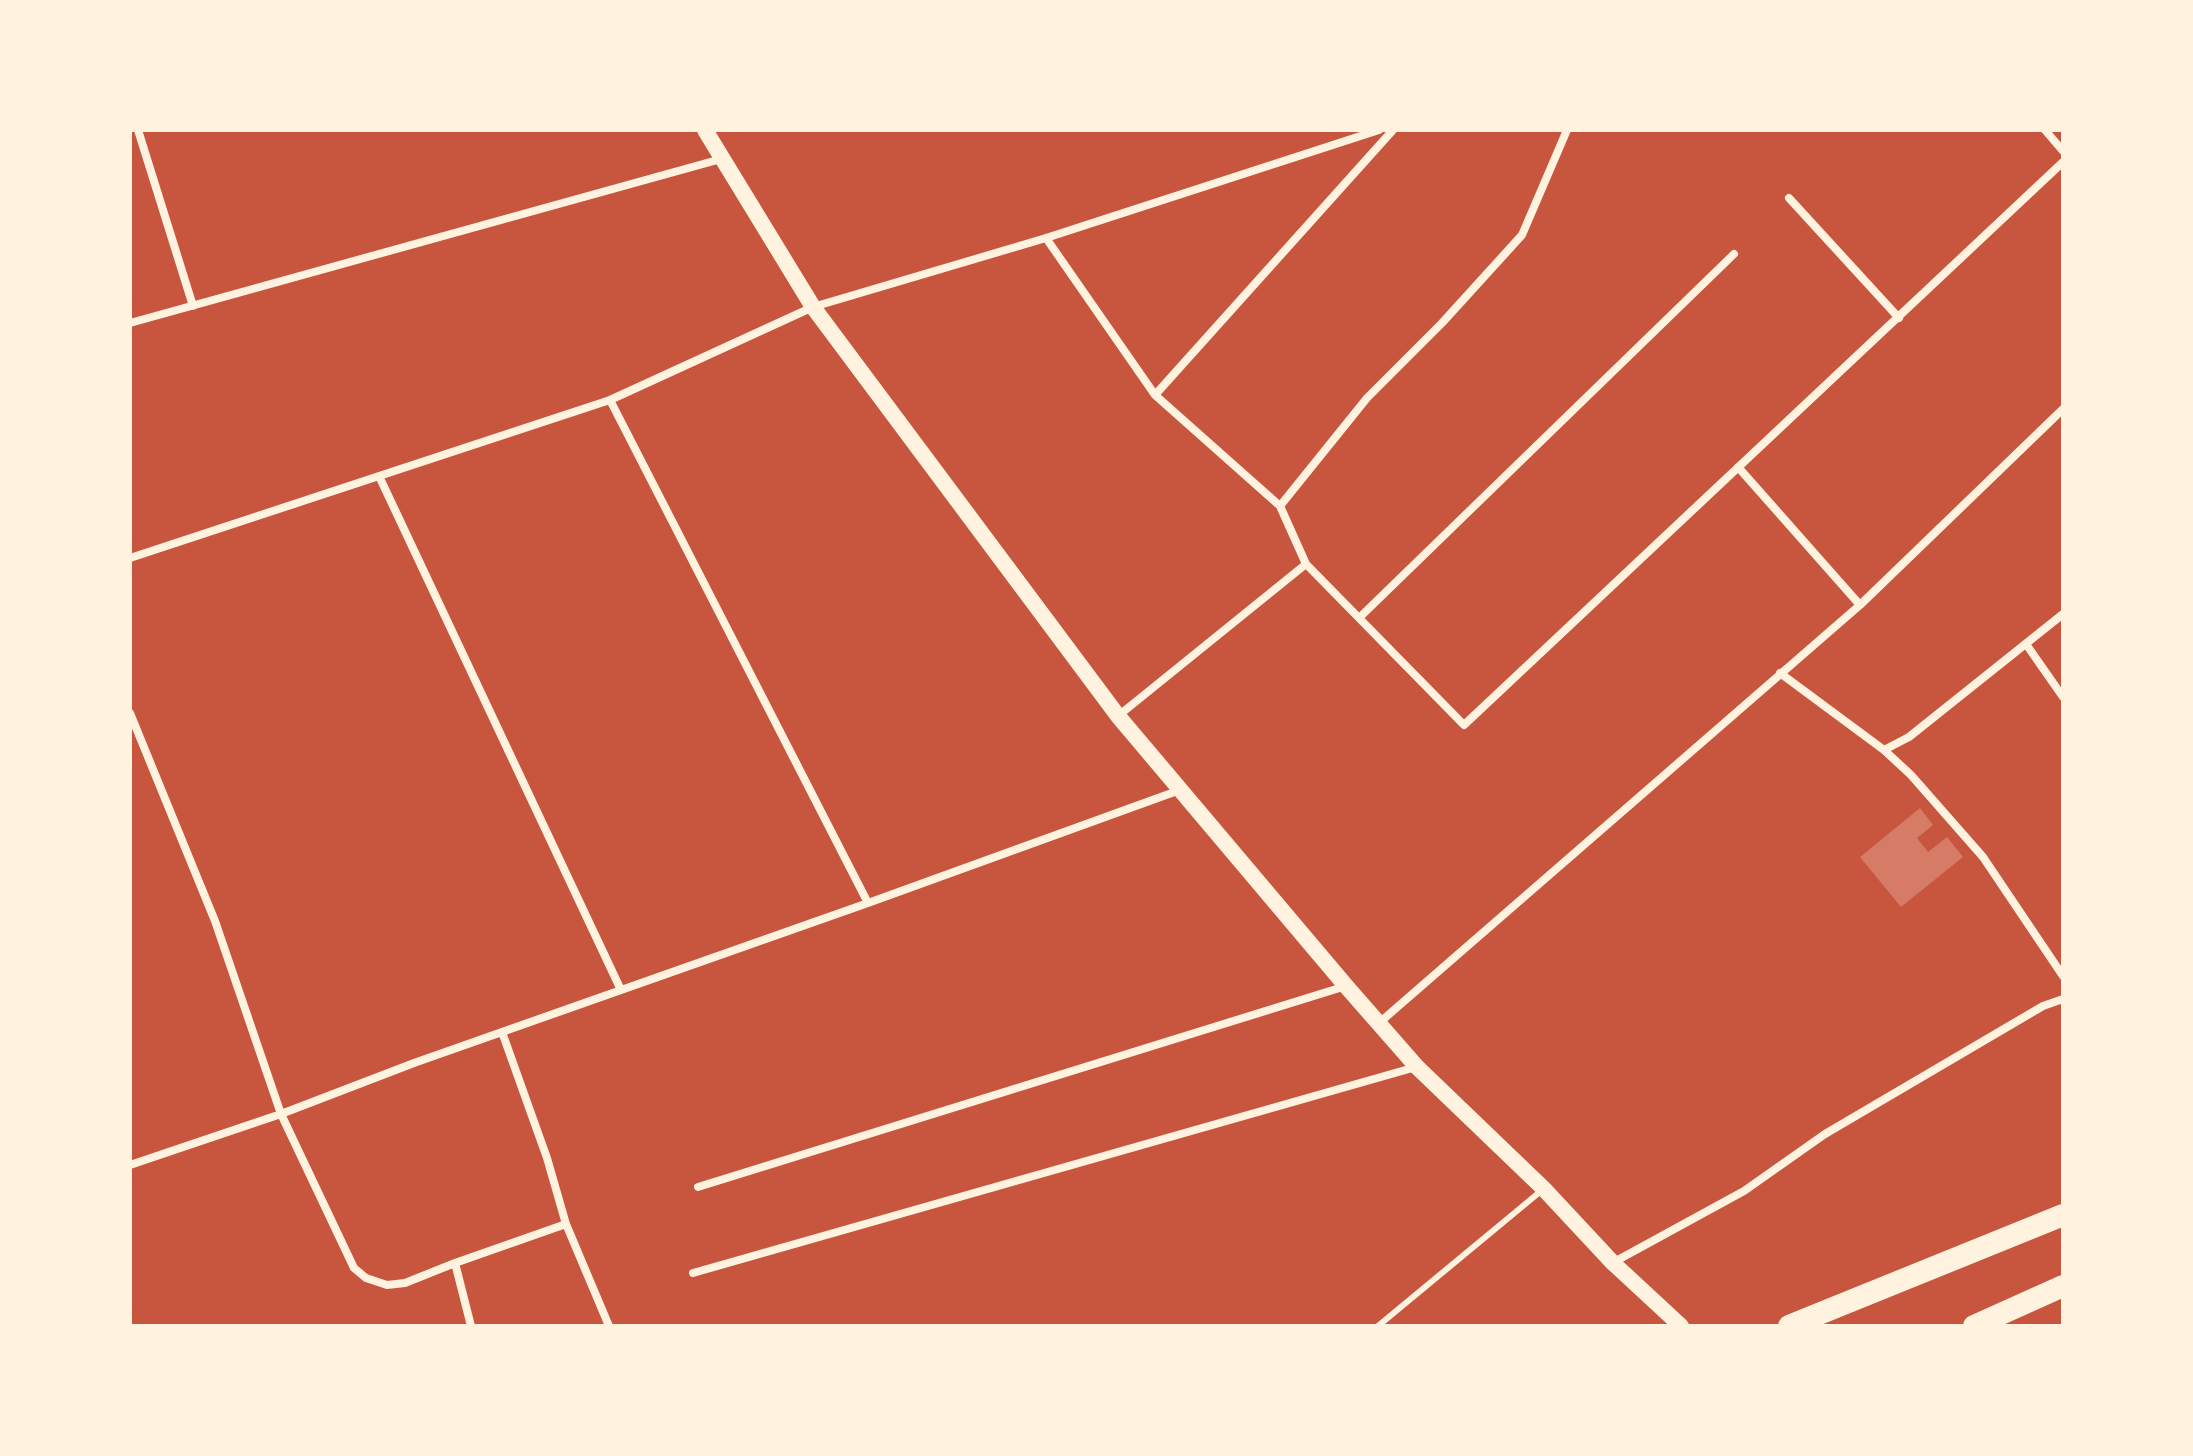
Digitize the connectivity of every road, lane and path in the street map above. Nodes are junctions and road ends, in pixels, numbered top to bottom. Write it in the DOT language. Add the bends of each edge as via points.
graph roads {
  1 [pos="138,130"];
  2 [pos="705,130"];
  3 [pos="1379,130"];
  4 [pos="1393,130"];
  5 [pos="1567,130"];
  6 [pos="2045,130"];
  7 [pos="2063,151"];
  8 [pos="722,158"];
  9 [pos="2063,162"];
  10 [pos="1789,198"];
  11 [pos="1046,238"];
  12 [pos="1734,254"];
  13 [pos="193,306"];
  14 [pos="813,307"];
  15 [pos="1899,318"];
  16 [pos="130,323"];
  17 [pos="1155,395"];
  18 [pos="610,400"];
  19 [pos="2063,409"];
  20 [pos="1738,467"];
  21 [pos="379,476"];
  22 [pos="1280,506"];
  23 [pos="130,558"];
  24 [pos="1306,564"];
  25 [pos="1860,605"];
  26 [pos="2063,614"];
  27 [pos="1359,618"];
  28 [pos="2026,644"];
  29 [pos="1780,673"];
  30 [pos="2063,697"];
  31 [pos="130,713"];
  32 [pos="1118,716"];
  33 [pos="1884,750"];
  34 [pos="1180,790"];
  35 [pos="868,903"];
  36 [pos="2063,976"];
  37 [pos="1346,986"];
  38 [pos="621,990"];
  39 [pos="2063,999"];
  40 [pos="1379,1023"];
  41 [pos="502,1032"];
  42 [pos="1417,1067"];
  43 [pos="281,1114"];
  44 [pos="130,1165"];
  45 [pos="698,1187"];
  46 [pos="1544,1189"];
  47 [pos="2063,1215"];
  48 [pos="566,1224"];
  49 [pos="455,1263"];
  50 [pos="1613,1263"];
  51 [pos="693,1273"];
  52 [pos="2063,1286"];
  53 [pos="471,1326"];
  54 [pos="609,1326"];
  55 [pos="1378,1326"];
  56 [pos="1681,1326"];
  57 [pos="1789,1326"];
  58 [pos="1974,1326"];
  1 -- 13 [label="street"];
  2 -- 8 [label="main road"];
  3 -- 11 [label="street"];
  4 -- 17 [label="street"];
  5 -- 22 [label="street" via="1522,235 1367,398"];
  6 -- 7 [label="street"];
  8 -- 13 [label="street"];
  8 -- 14 [label="main road"];
  9 -- 15 [label="street"];
  10 -- 15 [label="street"];
  11 -- 14 [label="street"];
  11 -- 17 [label="street"];
  12 -- 27 [label="street"];
  13 -- 16 [label="street"];
  14 -- 18 [label="street"];
  14 -- 32 [label="main road"];
  15 -- 20 [label="street"];
  17 -- 22 [label="street"];
  18 -- 21 [label="street"];
  18 -- 35 [label="street"];
  19 -- 25 [label="street"];
  20 -- 25 [label="street"];
  20 -- 27 [label="street" via="1464,725"];
  21 -- 23 [label="street"];
  21 -- 38 [label="street"];
  22 -- 24 [label="street"];
  24 -- 27 [label="street"];
  24 -- 32 [label="street"];
  25 -- 29 [label="street"];
  26 -- 28 [label="street"];
  28 -- 30 [label="street"];
  28 -- 33 [label="street" via="1909,737"];
  29 -- 33 [label="street"];
  29 -- 40 [label="street"];
  31 -- 43 [label="street" via="215,921"];
  32 -- 34 [label="main road"];
  33 -- 36 [label="street" via="1983,857"];
  34 -- 35 [label="street"];
  34 -- 37 [label="main road"];
  35 -- 38 [label="street"];
  37 -- 40 [label="main road"];
  37 -- 45 [label="street"];
  38 -- 41 [label="street"];
  39 -- 50 [label="street" via="1825,1134 1744,1191"];
  40 -- 42 [label="main road"];
  41 -- 43 [label="street"];
  41 -- 48 [label="street"];
  42 -- 46 [label="main road"];
  42 -- 51 [label="street"];
  43 -- 44 [label="street"];
  43 -- 49 [label="street" via="354,1268 387,1285"];
  46 -- 50 [label="main road"];
  46 -- 55 [label="lane"];
  47 -- 57 [label="highway"];
  48 -- 49 [label="street"];
  48 -- 54 [label="street"];
  49 -- 53 [label="street"];
  50 -- 56 [label="main road"];
  52 -- 58 [label="highway"];
}
